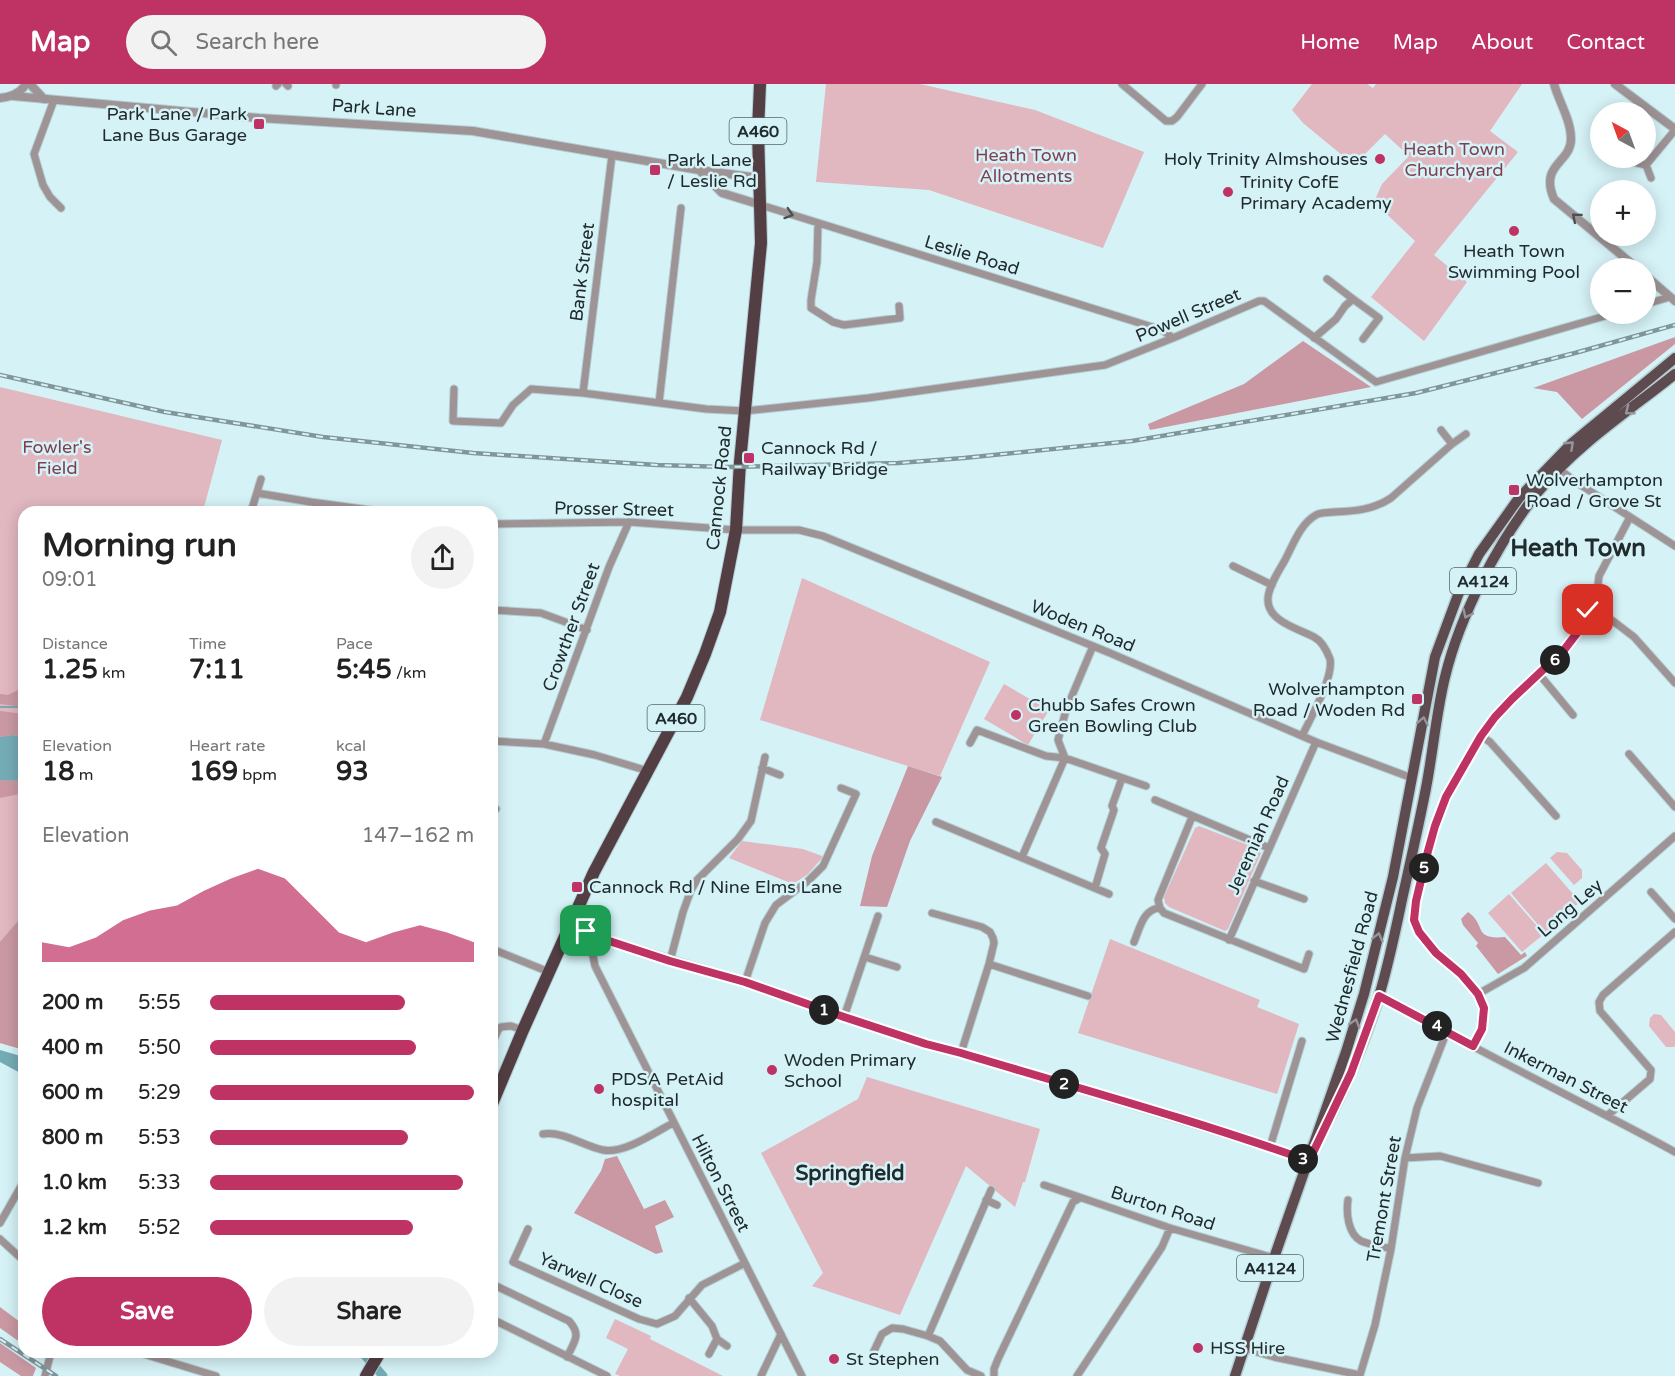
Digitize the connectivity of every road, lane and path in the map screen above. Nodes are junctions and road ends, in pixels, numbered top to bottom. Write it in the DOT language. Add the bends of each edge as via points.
graph roads {
  1 [pos="28,84"];
  2 [pos="760,84"];
  3 [pos="1122,84"];
  4 [pos="1202,84"];
  5 [pos="1615,84"];
  6 [pos="1555,85"];
  7 [pos="13,96"];
  8 [pos="0,98"];
  9 [pos="44,99"];
  10 [pos="54,100"];
  11 [pos="1675,129"];
  12 [pos="1656,153"];
  13 [pos="612,155"];
  14 [pos="1647,168"];
  15 [pos="699,170"];
  16 [pos="759,178"];
  17 [pos="1651,178"];
  18 [pos="761,205"];
  19 [pos="61,208"];
  20 [pos="681,208"];
  21 [pos="818,223"];
  22 [pos="1624,258"];
  23 [pos="1327,279"];
  24 [pos="1656,285"];
  25 [pos="1353,299"];
  26 [pos="1672,299"];
  27 [pos="1656,302"];
  28 [pos="899,306"];
  29 [pos="1590,320"];
  30 [pos="1173,338"];
  31 [pos="1314,338"];
  32 [pos="1363,339"];
  33 [pos="1675,358"];
  34 [pos="1675,374"];
  35 [pos="454,389"];
  36 [pos="583,393"];
  37 [pos="659,402"];
  38 [pos="745,411"];
  39 [pos="1441,430"];
  40 [pos="1466,434"];
  41 [pos="1452,444"];
  42 [pos="1556,466"];
  43 [pos="261,479"];
  44 [pos="257,492"];
  45 [pos="311,502"];
  46 [pos="253,506"];
  47 [pos="310,506"];
  48 [pos="340,506"];
  49 [pos="1630,517"];
  50 [pos="629,522"];
  51 [pos="498,524"];
  52 [pos="736,530"];
  53 [pos="1675,546"];
  54 [pos="1233,566"];
  55 [pos="1272,585"];
  56 [pos="498,610"];
  57 [pos="1588,610"];
  58 [pos="587,630"];
  59 [pos="1093,646"];
  60 [pos="1539,674"];
  61 [pos="1675,683"];
  62 [pos="1574,715"];
  63 [pos="1302,736"];
  64 [pos="1481,736"];
  65 [pos="498,741"];
  66 [pos="1316,742"];
  67 [pos="970,743"];
  68 [pos="544,744"];
  69 [pos="1629,754"];
  70 [pos="765,757"];
  71 [pos="1065,758"];
  72 [pos="762,768"];
  73 [pos="648,771"];
  74 [pos="780,775"];
  75 [pos="1122,778"];
  76 [pos="1412,778"];
  77 [pos="1146,786"];
  78 [pos="1427,786"];
  79 [pos="841,788"];
  80 [pos="1155,800"];
  81 [pos="1675,807"];
  82 [pos="1556,816"];
  83 [pos="1192,817"];
  84 [pos="936,822"];
  85 [pos="1675,836"];
  86 [pos="1269,848"];
  87 [pos="1022,857"];
  88 [pos="1254,881"];
  89 [pos="1095,888"];
  90 [pos="1651,892"];
  91 [pos="1109,894"];
  92 [pos="1305,899"];
  93 [pos="1160,908"];
  94 [pos="932,913"];
  95 [pos="878,916"];
  96 [pos="1675,919"];
  97 [pos="571,924"];
  98 [pos="1675,932"];
  99 [pos="594,936"];
  100 [pos="1229,940"];
  101 [pos="1134,942"];
  102 [pos="498,952"];
  103 [pos="1309,954"];
  104 [pos="865,957"];
  105 [pos="670,961"];
  106 [pos="989,964"];
  107 [pos="897,967"];
  108 [pos="549,972"];
  109 [pos="745,982"];
  110 [pos="1364,994"];
  111 [pos="1478,994"];
  112 [pos="1088,996"];
  113 [pos="1379,996"];
  114 [pos="844,1017"];
  115 [pos="498,1030"];
  116 [pos="523,1030"];
  117 [pos="1447,1031"];
  118 [pos="1302,1041"];
  119 [pos="1473,1046"];
  120 [pos="961,1053"];
  121 [pos="498,1090"];
  122 [pos="1608,1115"];
  123 [pos="673,1123"];
  124 [pos="543,1134"];
  125 [pos="1270,1147"];
  126 [pos="1675,1152"];
  127 [pos="1405,1158"];
  128 [pos="1309,1161"];
  129 [pos="1538,1183"];
  130 [pos="1044,1185"];
  131 [pos="991,1190"];
  132 [pos="18,1192"];
  133 [pos="1080,1198"];
  134 [pos="986,1200"];
  135 [pos="1348,1200"];
  136 [pos="997,1205"];
  137 [pos="0,1223"];
  138 [pos="1170,1228"];
  139 [pos="528,1229"];
  140 [pos="0,1239"];
  141 [pos="1391,1249"];
  142 [pos="18,1256"];
  143 [pos="1274,1258"];
  144 [pos="744,1263"];
  145 [pos="498,1287"];
  146 [pos="689,1298"];
  147 [pos="498,1322"];
  148 [pos="782,1334"];
  149 [pos="928,1336"];
  150 [pos="717,1339"];
  151 [pos="727,1346"];
  152 [pos="1243,1348"];
  153 [pos="874,1351"];
  154 [pos="709,1354"];
  155 [pos="567,1357"];
  156 [pos="50,1358"];
  157 [pos="157,1358"];
  158 [pos="376,1358"];
  159 [pos="367,1374"];
  160 [pos="1360,1375"];
  161 [pos="45,1376"];
  162 [pos="216,1376"];
  163 [pos="607,1376"];
  164 [pos="762,1376"];
  165 [pos="802,1376"];
  166 [pos="981,1376"];
  167 [pos="994,1376"];
  168 [pos="1077,1376"];
  169 [pos="1235,1376"];
  1 -- 7 [label="street"];
  1 -- 9 [label="street"];
  2 -- 16 [label="highway, Cannock Road / A460"];
  3 -- 4 [label="street" via="1166,121 1177,117"];
  5 -- 11 [label="street"];
  22 -- 6 [label="street, one-way" via="1554,199 1550,179 1571,142"];
  7 -- 8 [label="street, Park Lane"];
  7 -- 9 [label="street, Park Lane"];
  9 -- 10 [label="street, Park Lane"];
  10 -- 13 [label="street, Park Lane" via="473,131"];
  10 -- 19 [label="street" via="34,154 43,185"];
  11 -- 12 [label="street"];
  13 -- 15 [label="street, Park Lane"];
  13 -- 36 [label="street, Bank Street"];
  14 -- 17 [label="street"];
  15 -- 16 [label="street, Park Lane"];
  15 -- 18 [label="street" via="722,193"];
  16 -- 18 [label="highway, Cannock Road / A460"];
  18 -- 21 [label="street, Leslie Road, one-way"];
  18 -- 38 [label="highway, Cannock Road / A460"];
  20 -- 37 [label="street"];
  21 -- 28 [label="street" via="818,262 811,308 844,325 900,318"];
  21 -- 30 [label="street, Leslie Road" via="1162,330"];
  23 -- 25 [label="street"];
  24 -- 26 [label="street"];
  25 -- 31 [label="street"];
  25 -- 32 [label="street" via="1379,318"];
  26 -- 27 [label="street"];
  29 -- 31 [label="street, Powell Street" via="1376,382"];
  30 -- 31 [label="street, Powell Street" via="1264,301"];
  30 -- 38 [label="street, Powell Street" via="1105,365 879,397"];
  42 -- 33 [label="main road, A4124, one-way" via="1605,414"];
  34 -- 42 [label="main road, A4124, one-way"];
  35 -- 36 [label="street, Powell Street" via="453,421 491,423 501,423 531,389"];
  36 -- 37 [label="street, Powell Street"];
  37 -- 38 [label="street, Powell Street"];
  38 -- 52 [label="highway, Cannock Road / A460"];
  39 -- 41 [label="street"];
  40 -- 41 [label="street"];
  41 -- 55 [label="street" via="1380,505 1317,514 1303,527"];
  42 -- 49 [label="street"];
  76 -- 42 [label="main road, A4124, one-way" via="1436,657 1458,595 1479,554 1519,498"];
  42 -- 78 [label="main road, A4124, one-way" via="1498,552 1465,618 1445,678"];
  43 -- 44 [label="street"];
  44 -- 45 [label="street"];
  44 -- 46 [label="street"];
  45 -- 47 [label="street"];
  45 -- 48 [label="street"];
  49 -- 53 [label="street"];
  49 -- 57 [label="street" via="1599,576 1597,594"];
  50 -- 51 [label="street, Prosser Street"];
  50 -- 52 [label="street, Prosser Street"];
  50 -- 58 [label="street, Crowther Street"];
  52 -- 59 [label="street, Woden Road" via="799,530 823,536"];
  52 -- 73 [label="highway, Cannock Road / A460" via="720,612 705,654"];
  54 -- 55 [label="street"];
  55 -- 63 [label="street" via="1268,598 1273,614 1323,645 1331,668"];
  56 -- 58 [label="street" via="541,614"];
  57 -- 60 [label="street" via="1564,650"];
  57 -- 61 [label="street" via="1613,621 1634,637"];
  58 -- 68 [label="street, Crowther Street"];
  59 -- 63 [label="street, Woden Road"];
  59 -- 71 [label="street" via="1058,740"];
  60 -- 62 [label="street"];
  60 -- 64 [label="street"];
  63 -- 66 [label="street, Woden Road"];
  64 -- 82 [label="street"];
  64 -- 111 [label="street" via="1446,797 1435,826 1414,920 1436,953"];
  65 -- 68 [label="street"];
  66 -- 76 [label="street, Woden Road"];
  66 -- 86 [label="street, Jeremiah Road"];
  67 -- 71 [label="street" via="977,730 1046,756"];
  68 -- 73 [label="street"];
  69 -- 81 [label="street"];
  70 -- 72 [label="street"];
  71 -- 75 [label="street"];
  71 -- 87 [label="street"];
  72 -- 74 [label="street"];
  72 -- 105 [label="street" via="751,821 691,890"];
  73 -- 97 [label="highway, Cannock Road / A460"];
  75 -- 77 [label="street"];
  75 -- 89 [label="street" via="1101,848 1105,854"];
  76 -- 78 [label="main road"];
  110 -- 76 [label="main road, Wednesfield Road / A4124, one-way"];
  78 -- 113 [label="main road, Wednesfield Road / A4124"];
  79 -- 109 [label="street" via="856,794 823,866 776,905 765,922"];
  80 -- 83 [label="street"];
  83 -- 86 [label="street"];
  83 -- 93 [label="street" via="1158,900"];
  84 -- 87 [label="street"];
  85 -- 111 [label="street, Long Ley" via="1524,968"];
  86 -- 88 [label="street, Jeremiah Road"];
  87 -- 89 [label="street"];
  88 -- 92 [label="street"];
  88 -- 100 [label="street, Jeremiah Road"];
  89 -- 91 [label="street"];
  90 -- 96 [label="street"];
  93 -- 100 [label="street"];
  93 -- 101 [label="street" via="1147,912"];
  94 -- 106 [label="street" via="990,932 993,944"];
  95 -- 104 [label="street"];
  97 -- 99 [label="street"];
  97 -- 108 [label="highway, Cannock Road / A460"];
  98 -- 122 [label="street" via="1599,1002 1600,1011 1651,1070 1650,1079"];
  99 -- 105 [label="street"];
  99 -- 123 [label="street, Hilton Street" via="595,966"];
  100 -- 103 [label="street" via="1304,969"];
  102 -- 108 [label="street"];
  104 -- 107 [label="street"];
  104 -- 114 [label="street"];
  105 -- 109 [label="street"];
  106 -- 112 [label="street"];
  106 -- 120 [label="street"];
  108 -- 116 [label="highway, Cannock Road / A460"];
  109 -- 114 [label="street"];
  110 -- 113 [label="main road"];
  128 -- 110 [label="main road, Wednesfield Road / A4124, one-way"];
  111 -- 119 [label="street" via="1484,1008 1482,1029"];
  113 -- 117 [label="street, Inkerman Street"];
  113 -- 128 [label="main road, Wednesfield Road / A4124" via="1351,1073"];
  114 -- 120 [label="street"];
  115 -- 116 [label="street" via="511,1026"];
  116 -- 121 [label="highway, Cannock Road / A460"];
  117 -- 119 [label="street, Inkerman Street"];
  117 -- 127 [label="street, Tremont Street" via="1417,1108"];
  118 -- 125 [label="street"];
  119 -- 122 [label="street, Inkerman Street"];
  120 -- 125 [label="street"];
  122 -- 126 [label="street, Inkerman Street"];
  123 -- 124 [label="street" via="622,1149 604,1150 553,1133"];
  123 -- 144 [label="street, Hilton Street"];
  125 -- 128 [label="street"];
  127 -- 129 [label="street" via="1440,1156"];
  127 -- 141 [label="street, Tremont Street"];
  128 -- 143 [label="main road, Wednesfield Road / A4124"];
  130 -- 133 [label="street, Burton Road"];
  131 -- 134 [label="street"];
  132 -- 137 [label="street"];
  133 -- 138 [label="street, Burton Road"];
  133 -- 167 [label="street" via="1073,1202 993,1369"];
  134 -- 136 [label="street"];
  134 -- 149 [label="street"];
  135 -- 141 [label="street" via="1348,1221 1357,1237"];
  138 -- 143 [label="street, Burton Road"];
  138 -- 168 [label="street" via="1162,1247"];
  139 -- 146 [label="street, Yarwell Close" via="513,1262 639,1319 657,1324 675,1316"];
  140 -- 142 [label="street"];
  141 -- 160 [label="street, Tremont Street"];
  143 -- 152 [label="main road, Wednesfield Road / A4124"];
  144 -- 146 [label="street, Yarwell Close" via="702,1285"];
  144 -- 148 [label="street, Hilton Street"];
  145 -- 155 [label="street" via="575,1328 575,1340"];
  146 -- 150 [label="street" via="712,1326"];
  147 -- 155 [label="street"];
  148 -- 164 [label="street"];
  148 -- 165 [label="street, Hilton Street"];
  149 -- 153 [label="street" via="892,1328 882,1334"];
  149 -- 166 [label="street" via="940,1341 967,1370"];
  150 -- 151 [label="street"];
  150 -- 154 [label="street"];
  152 -- 160 [label="street"];
  152 -- 169 [label="main road, Wednesfield Road / A4124"];
  155 -- 163 [label="street"];
  156 -- 161 [label="street"];
  157 -- 162 [label="street"];
  158 -- 159 [label="highway"];
}
